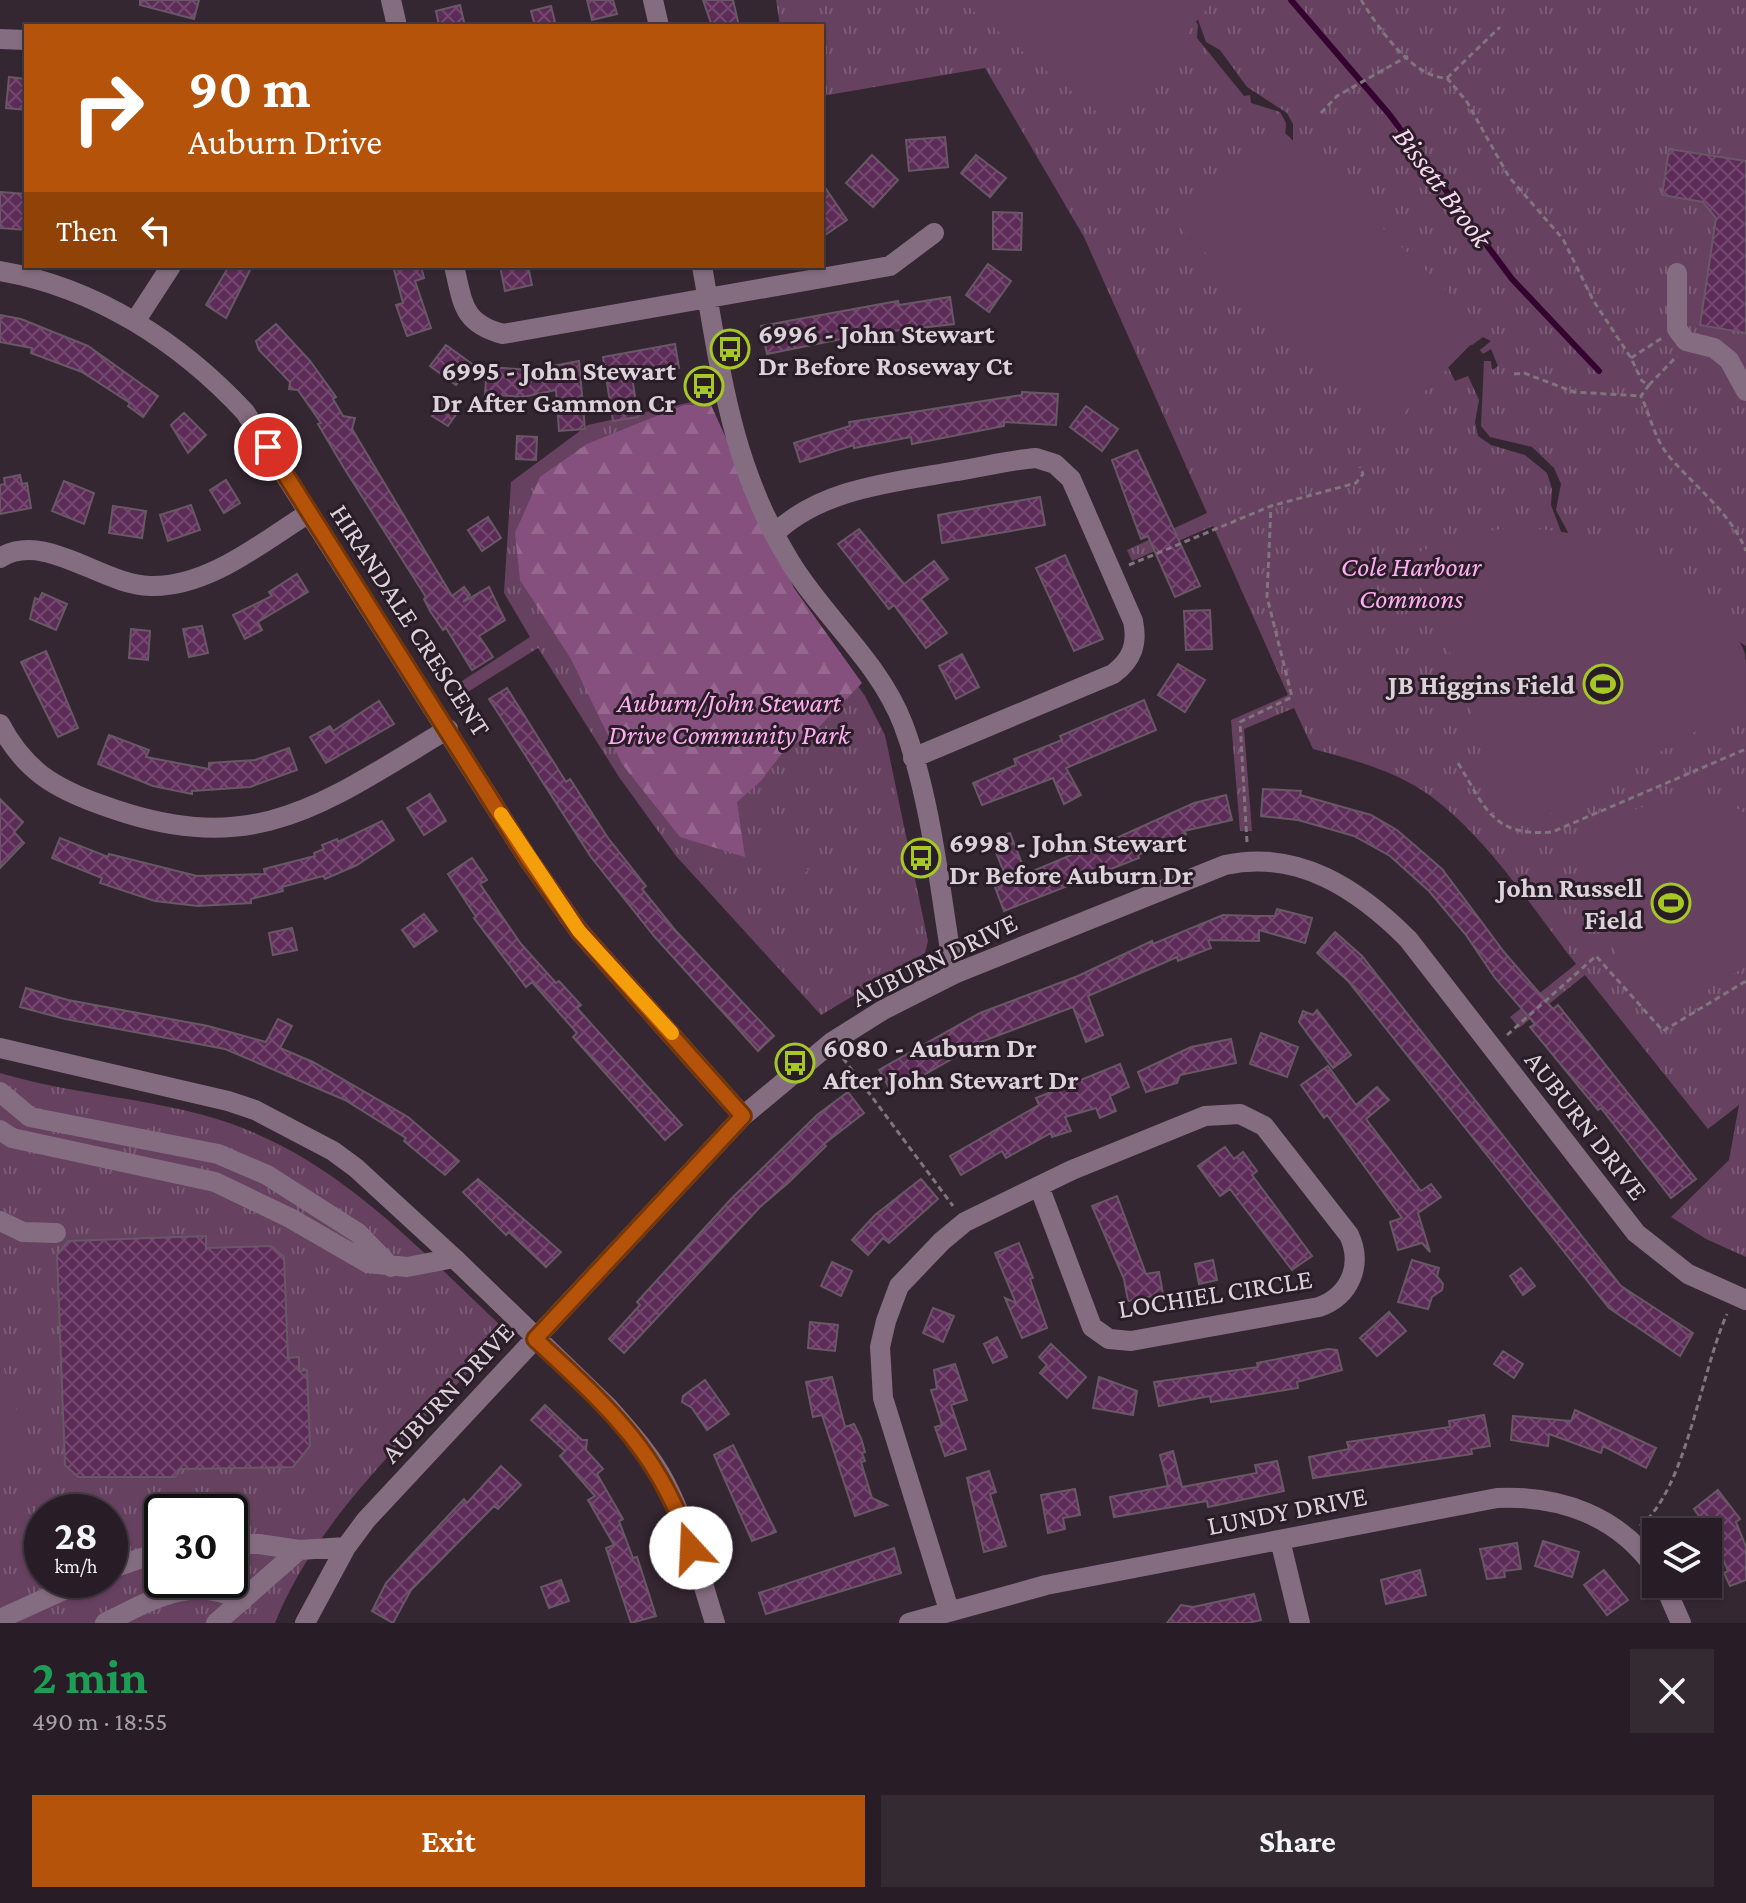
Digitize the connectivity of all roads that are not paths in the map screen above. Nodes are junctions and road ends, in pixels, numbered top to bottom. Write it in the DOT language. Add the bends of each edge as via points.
graph roads {
  1 [pos="391,0"];
  2 [pos="653,0"];
  3 [pos="397,24"];
  4 [pos="659,24"];
  5 [pos="0,39"];
  6 [pos="24,40"];
  7 [pos="934,233"];
  8 [pos="170,268"];
  9 [pos="455,268"];
  10 [pos="702,268"];
  11 [pos="0,271"];
  12 [pos="1677,273"];
  13 [pos="708,299"];
  14 [pos="136,320"];
  15 [pos="1746,391"];
  16 [pos="309,513"];
  17 [pos="774,534"];
  18 [pos="0,558"];
  19 [pos="0,724"];
  20 [pos="448,729"];
  21 [pos="913,758"];
  22 [pos="954,974"];
  23 [pos="0,1048"];
  24 [pos="0,1092"];
  25 [pos="743,1116"];
  26 [pos="0,1130"];
  27 [pos="1039,1186"];
  28 [pos="0,1221"];
  29 [pos="56,1233"];
  30 [pos="454,1258"];
  31 [pos="391,1267"];
  32 [pos="1740,1298"];
  33 [pos="535,1339"];
  34 [pos="1280,1540"];
  35 [pos="248,1544"];
  36 [pos="346,1547"];
  37 [pos="299,1550"];
  38 [pos="1642,1553"];
  39 [pos="46,1598"];
  40 [pos="1670,1598"];
  41 [pos="242,1601"];
  42 [pos="949,1610"];
  43 [pos="0,1619"];
  44 [pos="105,1623"];
  45 [pos="216,1623"];
  46 [pos="305,1623"];
  47 [pos="715,1623"];
  48 [pos="909,1623"];
  49 [pos="1300,1623"];
  50 [pos="1681,1623"];
  1 -- 3 [label="street"];
  2 -- 4 [label="street"];
  5 -- 6 [label="street"];
  7 -- 13 [label="street" via="890,266"];
  8 -- 14 [label="street"];
  9 -- 13 [label="street" via="469,317 503,334"];
  10 -- 13 [label="street"];
  11 -- 14 [label="street, HIRANDALE CRESCENT" via="61,288"];
  12 -- 15 [label="street" via="1682,335 1729,360"];
  13 -- 17 [label="street" via="732,433"];
  14 -- 16 [label="street, HIRANDALE CRESCENT" via="189,359 245,412"];
  16 -- 18 [label="street" via="220,568 172,584 121,581 36,549"];
  16 -- 20 [label="street, HIRANDALE CRESCENT"];
  17 -- 21 [label="street" via="802,581 883,685 903,723"];
  17 -- 21 [label="street" via="786,522 857,490 1036,458 1055,464 1071,479 1135,637 1129,658 1120,669"];
  19 -- 20 [label="street" via="20,758 60,789 130,816 216,830 296,815"];
  20 -- 25 [label="street, HIRANDALE CRESCENT" via="579,931"];
  21 -- 22 [label="street"];
  22 -- 25 [label="street, AUBURN DRIVE" via="832,1042"];
  22 -- 32 [label="street, AUBURN DRIVE" via="1211,869 1270,860 1316,872 1366,900 1408,939 1636,1233 1680,1269"];
  23 -- 30 [label="street" via="255,1110 356,1168"];
  24 -- 31 [label="street" via="30,1117 218,1154 267,1175 358,1233"];
  25 -- 33 [label="street, AUBURN DRIVE"];
  26 -- 31 [label="street" via="12,1138 215,1182 290,1218 346,1253"];
  27 -- 27 [label="street, LOCHIEL CIRCLE" via="1205,1116 1240,1114 1264,1126 1349,1235 1354,1270 1339,1296 1319,1307 1113,1340 1092,1327"];
  27 -- 42 [label="street, LOCHIEL CIRCLE" via="965,1222 917,1263 899,1286 880,1347 883,1398"];
  28 -- 29 [label="street" via="23,1232"];
  30 -- 31 [label="street"];
  30 -- 33 [label="street"];
  33 -- 36 [label="street, AUBURN DRIVE"];
  33 -- 47 [label="street" via="609,1408 665,1481"];
  34 -- 38 [label="street, LUNDY DRIVE" via="1524,1497 1578,1508 1628,1536"];
  34 -- 42 [label="street, LUNDY DRIVE" via="1046,1585"];
  34 -- 49 [label="street"];
  35 -- 37 [label="street"];
  36 -- 37 [label="street"];
  36 -- 46 [label="street, AUBURN DRIVE"];
  37 -- 41 [label="street"];
  39 -- 43 [label="street"];
  40 -- 50 [label="street"];
  41 -- 44 [label="street" via="222,1591 176,1592"];
  41 -- 45 [label="street"];
  42 -- 48 [label="street, LUNDY DRIVE"];
}
